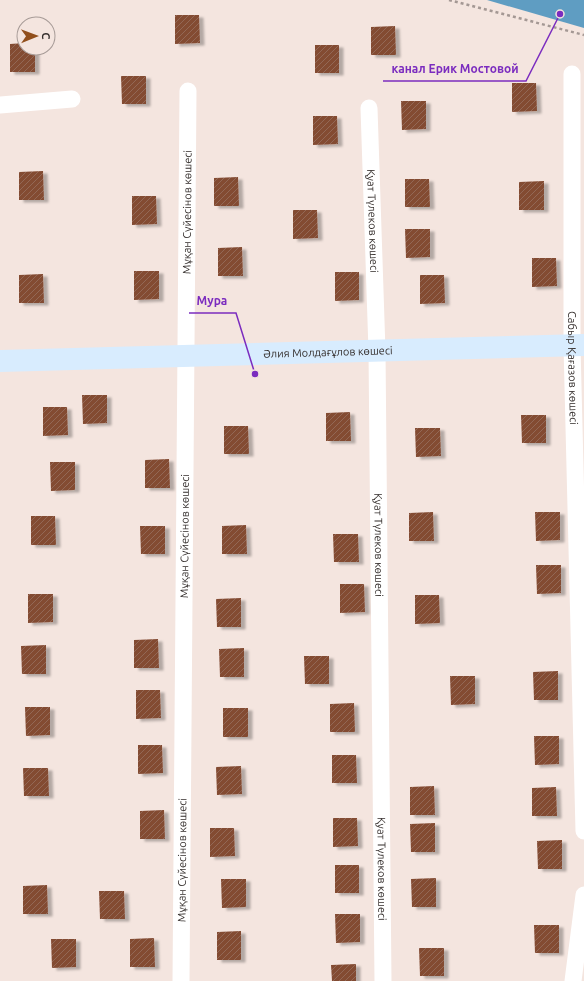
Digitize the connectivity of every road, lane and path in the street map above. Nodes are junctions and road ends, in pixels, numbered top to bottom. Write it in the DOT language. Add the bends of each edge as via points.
graph roads {
  1 [pos="449,0"];
  2 [pos="584,35"];
  3 [pos="572,74"];
  4 [pos="188,91"];
  5 [pos="72,100"];
  6 [pos="0,106"];
  7 [pos="370,108"];
  8 [pos="578,346"];
  9 [pos="377,351"];
  10 [pos="187,357"];
  11 [pos="0,361"];
  12 [pos="582,650"];
  13 [pos="584,831"];
  14 [pos="584,895"];
  15 [pos="181,981"];
  16 [pos="383,981"];
  17 [pos="573,981"];
  1 -- 2 [label="path"];
  3 -- 8 [label="street, Сабыр Қағазов көшесі"];
  4 -- 10 [label="street, Мұқан Сүйесінов көшесі"];
  5 -- 6 [label="street"];
  7 -- 9 [label="street, Қуат Түлеков көшесі"];
  8 -- 9 [label="main road, Әлия Молдағұлов көшесі"];
  8 -- 12 [label="street, Сабыр Қағазов көшесі"];
  9 -- 10 [label="main road, Әлия Молдағұлов көшесі"];
  9 -- 16 [label="street, Қуат Түлеков көшесі"];
  10 -- 11 [label="main road, Әлия Молдағұлов көшесі"];
  10 -- 15 [label="street, Мұқан Сүйесінов көшесі"];
  12 -- 13 [label="street, Сабыр Қағазов көшесі"];
  14 -- 17 [label="street"];
}
